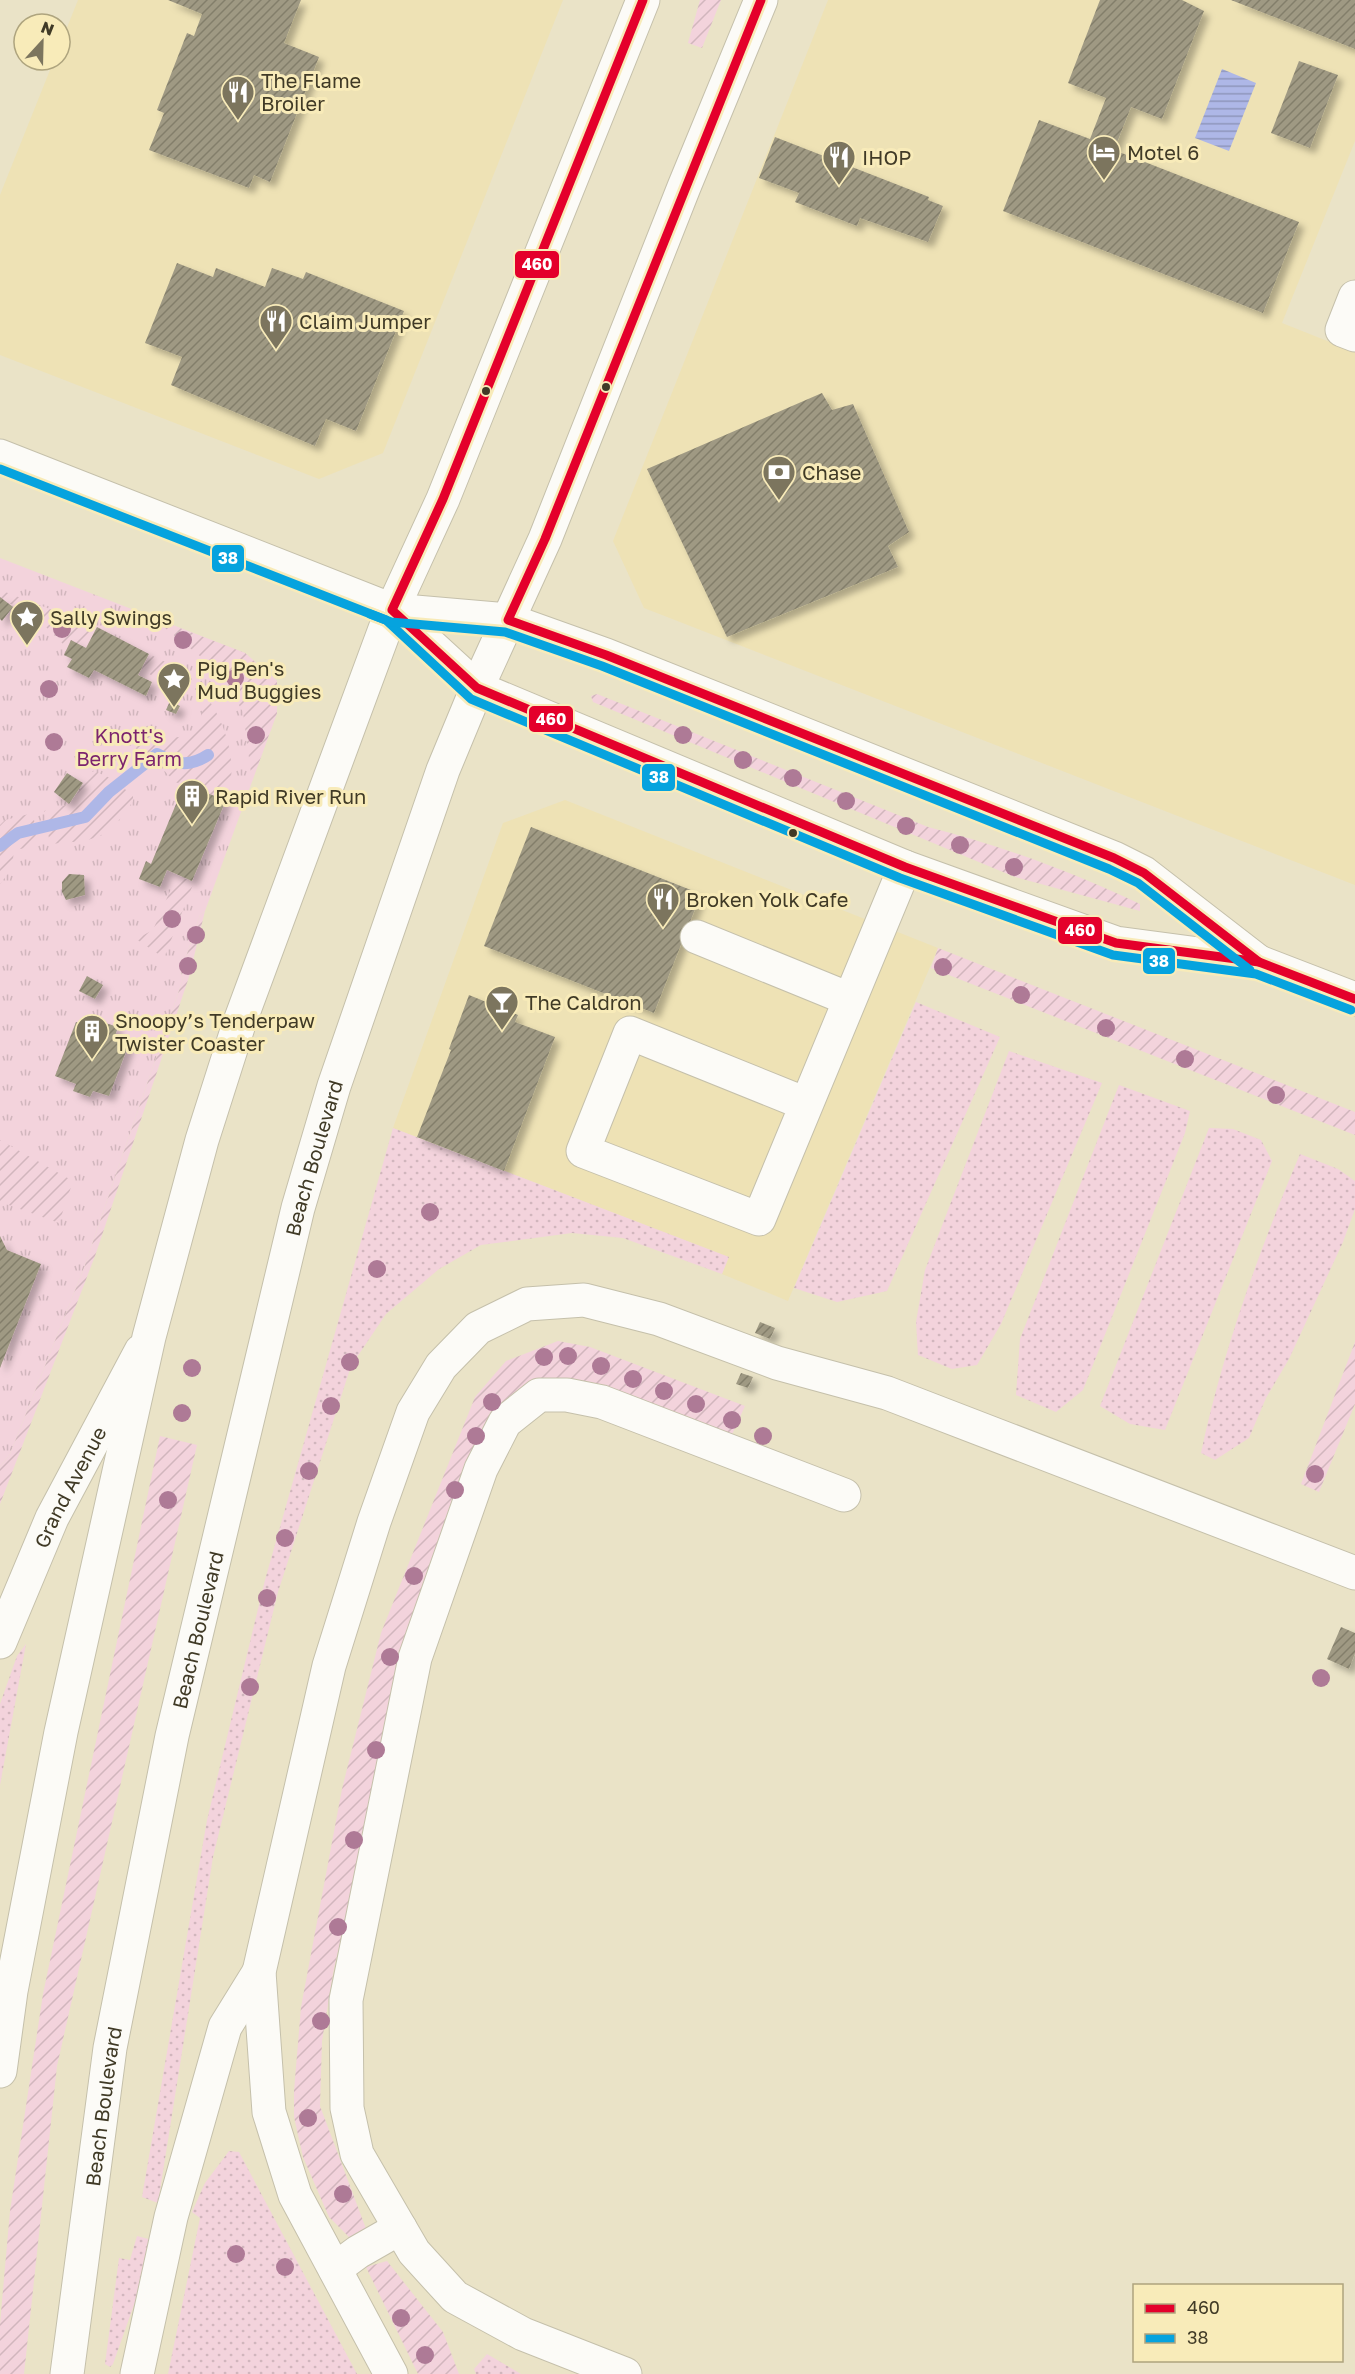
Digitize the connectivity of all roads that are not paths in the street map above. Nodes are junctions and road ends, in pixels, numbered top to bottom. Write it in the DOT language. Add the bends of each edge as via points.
graph roads {
  1 [pos="643,0"];
  2 [pos="761,0"];
  3 [pos="1355,297"];
  4 [pos="1355,335"];
  5 [pos="0,456"];
  6 [pos="392,610"];
  7 [pos="508,620"];
  8 [pos="477,688"];
  9 [pos="906,867"];
  10 [pos="698,937"];
  11 [pos="1259,962"];
  12 [pos="849,999"];
  13 [pos="1355,999"];
  14 [pos="806,1104"];
  15 [pos="149,1337"];
  16 [pos="844,1495"];
  17 [pos="1355,1573"];
  18 [pos="0,1642"];
  19 [pos="259,1972"];
  20 [pos="0,2071"];
  21 [pos="400,2228"];
  22 [pos="335,2269"];
  23 [pos="67,2374"];
  24 [pos="137,2374"];
  25 [pos="391,2374"];
  26 [pos="625,2374"];
  1 -- 6 [label="main road" via="443,499"];
  2 -- 7 [label="main road, Beach Boulevard" via="545,539"];
  3 -- 4 [label="main road" via="1342,330"];
  5 -- 6 [label="main road"];
  6 -- 7 [label="main road"];
  6 -- 8 [label="main road"];
  6 -- 15 [label="main road" via="239,1024 202,1140"];
  7 -- 8 [label="main road, Beach Boulevard"];
  7 -- 11 [label="main road" via="1114,858 1144,873"];
  8 -- 9 [label="main road"];
  8 -- 23 [label="main road, Beach Boulevard" via="443,770 334,1086 296,1219 172,1736 115,2025"];
  9 -- 11 [label="main road" via="1116,943"];
  9 -- 12 [label="main road"];
  10 -- 12 [label="main road"];
  11 -- 13 [label="main road"];
  12 -- 14 [label="main road"];
  14 -- 14 [label="main road" via="759,1219 583,1151 630,1033"];
  15 -- 18 [label="main road, Grand Avenue" via="52,1518"];
  15 -- 20 [label="main road" via="61,1732"];
  16 -- 21 [label="main road" via="602,1402 567,1395 539,1395 505,1422 481,1469 415,1658 346,2000 347,2108 357,2154"];
  17 -- 19 [label="main road" via="887,1393 777,1363 658,1319 585,1300 527,1304 478,1328 441,1366 413,1412 328,1666"];
  19 -- 22 [label="main road" via="269,2112 295,2195"];
  19 -- 24 [label="main road" via="225,2027 171,2217"];
  21 -- 22 [label="main road"];
  21 -- 26 [label="main road" via="414,2252 455,2298 523,2334"];
  22 -- 25 [label="main road"];
}
